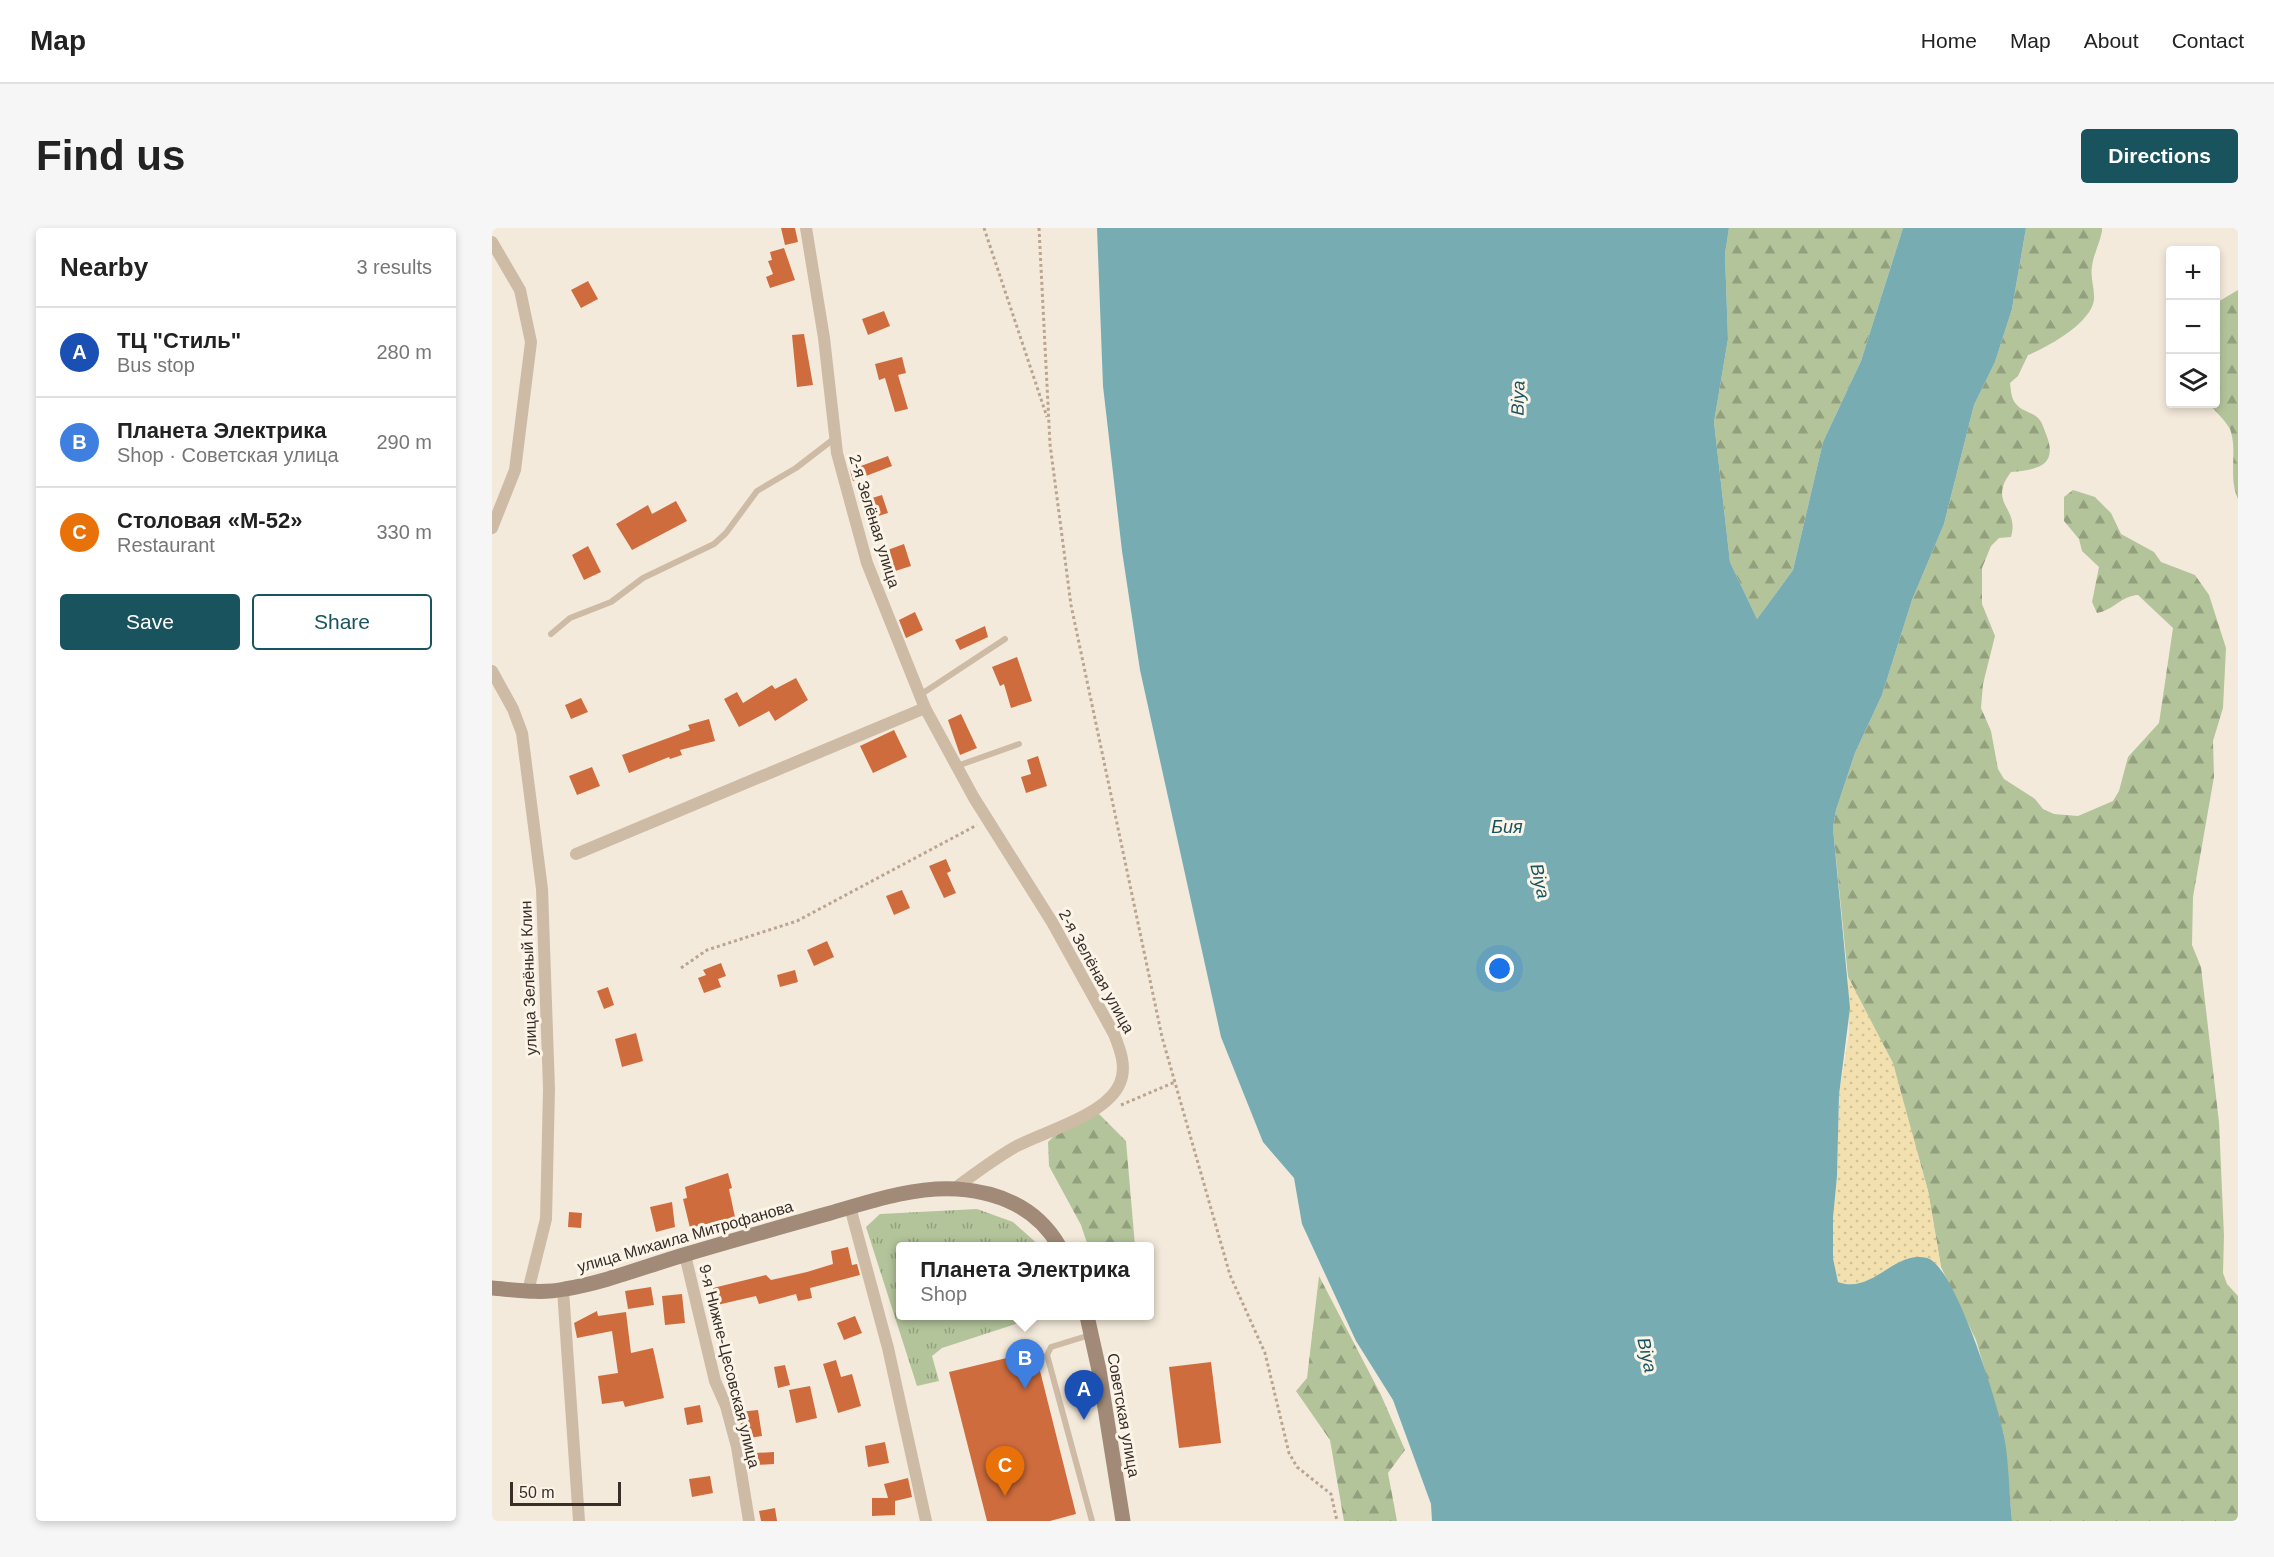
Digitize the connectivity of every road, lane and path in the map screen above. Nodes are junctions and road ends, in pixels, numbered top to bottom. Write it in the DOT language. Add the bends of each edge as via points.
graph roads {
  1 [pos="806,228"];
  2 [pos="984,228"];
  3 [pos="1039,228"];
  4 [pos="492,242"];
  5 [pos="1049,422"];
  6 [pos="835,438"];
  7 [pos="492,528"];
  8 [pos="551,634"];
  9 [pos="1005,639"];
  10 [pos="492,671"];
  11 [pos="920,695"];
  12 [pos="925,708"];
  13 [pos="1019,744"];
  14 [pos="957,766"];
  15 [pos="988,820"];
  16 [pos="576,854"];
  17 [pos="681,968"];
  18 [pos="1175,1083"];
  19 [pos="1091,1112"];
  20 [pos="954,1189"];
  21 [pos="850,1207"];
  22 [pos="1056,1242"];
  23 [pos="685,1255"];
  24 [pos="492,1288"];
  25 [pos="563,1290"];
  26 [pos="528,1291"];
  27 [pos="1088,1320"];
  28 [pos="1091,1335"];
  29 [pos="579,1521"];
  30 [pos="749,1521"];
  31 [pos="926,1521"];
  32 [pos="1092,1521"];
  33 [pos="1124,1521"];
  34 [pos="1337,1521"];
  1 -- 6 [label="street, 2-я Зелёная улица"];
  2 -- 5 [label="path"];
  3 -- 5 [label="path"];
  4 -- 7 [label="street" via="520,290 531,342 515,470"];
  5 -- 18 [label="path" via="1071,605"];
  6 -- 8 [label="lane" via="757,491 714,544 644,578 610,602 570,618"];
  6 -- 11 [label="street, 2-я Зелёная улица" via="867,563"];
  9 -- 11 [label="lane"];
  10 -- 26 [label="street, улица Зелёный Клин" via="522,733 542,889 549,1089 546,1219"];
  11 -- 12 [label="street, 2-я Зелёная улица"];
  12 -- 14 [label="street, 2-я Зелёная улица"];
  12 -- 16 [label="street"];
  13 -- 14 [label="lane"];
  14 -- 15 [label="street, 2-я Зелёная улица"];
  15 -- 17 [label="path" via="797,921 707,950"];
  15 -- 19 [label="street, 2-я Зелёная улица" via="1052,922 1120,1051 1120,1082 1114,1093"];
  18 -- 19 [label="path" via="1113,1109"];
  18 -- 34 [label="path" via="1230,1275 1265,1353 1289,1453 1297,1467 1331,1494"];
  19 -- 20 [label="street, 2-я Зелёная улица" via="1015,1147"];
  20 -- 21 [label="main road"];
  20 -- 22 [label="main road" via="983,1192 1014,1203 1043,1224"];
  21 -- 23 [label="main road, улица Михаила Митрофанова"];
  21 -- 31 [label="street" via="888,1348"];
  23 -- 25 [label="main road, улица Михаила Митрофанова"];
  23 -- 30 [label="street, 9-я Нижне-Цесовская улица" via="713,1373 735,1438"];
  24 -- 26 [label="main road, улица Михаила Митрофанова"];
  25 -- 26 [label="main road, улица Михаила Митрофанова"];
  25 -- 29 [label="street"];
  27 -- 28 [label="main road, Советская улица"];
  28 -- 32 [label="lane" via="1051,1347 1047,1355"];
  28 -- 33 [label="main road, Советская улица"];
}
